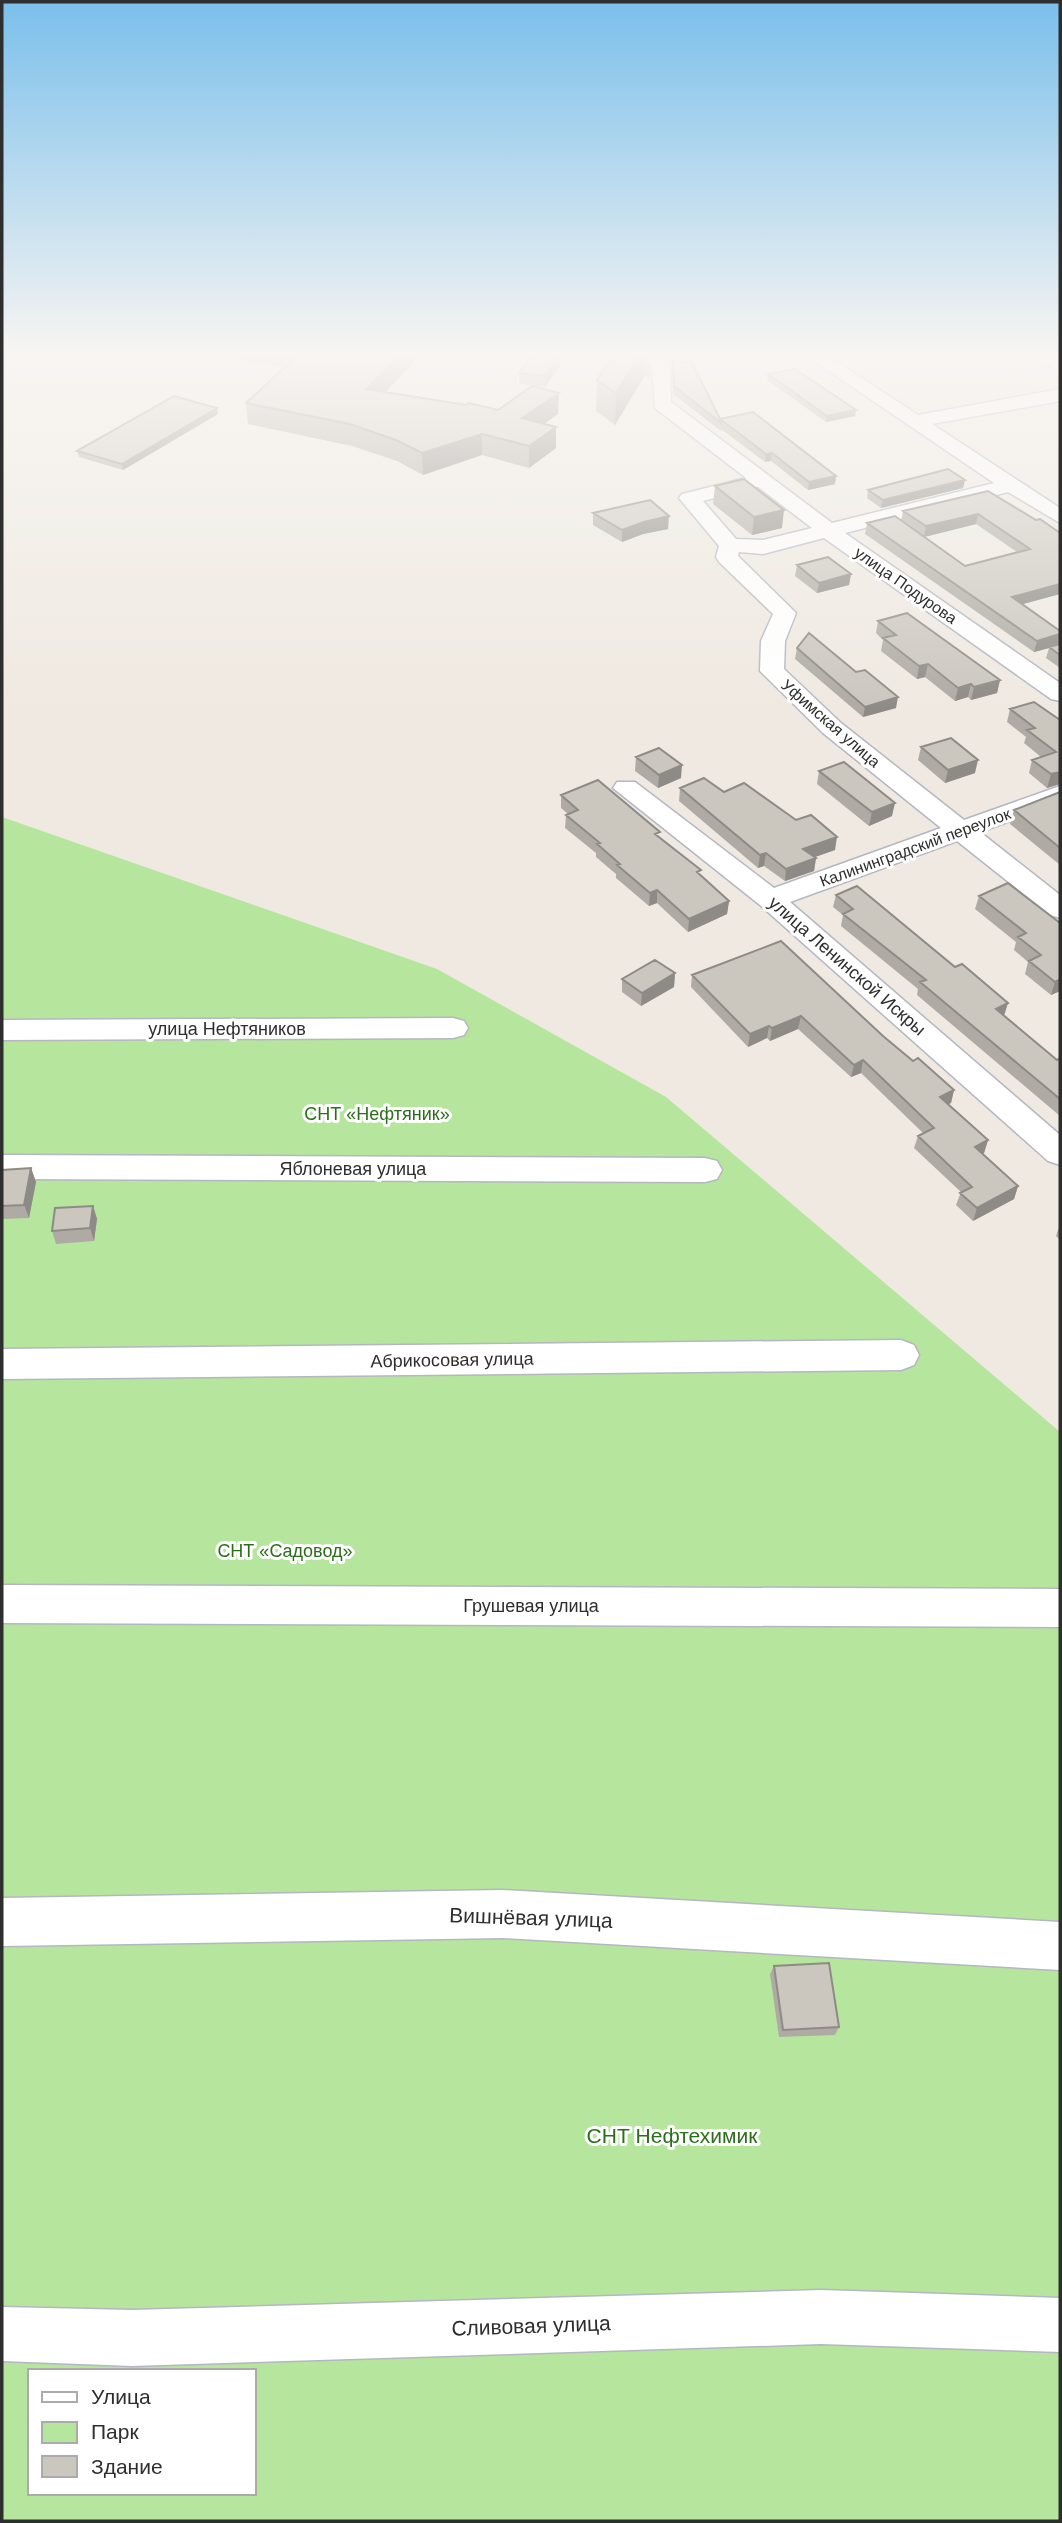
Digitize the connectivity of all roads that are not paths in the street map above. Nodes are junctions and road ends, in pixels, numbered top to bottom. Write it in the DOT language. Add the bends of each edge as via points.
graph roads {
  1 [pos="754,474"];
  2 [pos="993,474"];
  3 [pos="762,480"];
  4 [pos="1010,485"];
  5 [pos="1060,517"];
  6 [pos="830,532"];
  7 [pos="730,545"];
  8 [pos="1060,694"];
  9 [pos="626,788"];
  10 [pos="1060,794"];
  11 [pos="960,831"];
  12 [pos="770,899"];
  13 [pos="1060,909"];
  14 [pos="453,1028"];
  15 [pos="2,1030"];
  16 [pos="1060,1153"];
  17 [pos="2,1167"];
  18 [pos="705,1170"];
  19 [pos="901,1355"];
  20 [pos="2,1364"];
  21 [pos="2,1604"];
  22 [pos="1060,1608"];
  23 [pos="2,1922"];
  24 [pos="1060,1946"];
  25 [pos="1060,2325"];
  26 [pos="2,2334"];
  1 -- 3 [label="street, улица Подурова"];
  2 -- 4 [label="street"];
  3 -- 6 [label="street, улица Подурова"];
  3 -- 7 [label="street, Уфимская улица" via="689,498"];
  4 -- 5 [label="street"];
  4 -- 6 [label="street"];
  6 -- 7 [label="street" via="763,547"];
  6 -- 8 [label="street, улица Подурова"];
  7 -- 11 [label="street, Уфимская улица" via="727,556 785,613 773,641 772,671 832,728"];
  9 -- 12 [label="street, улица Ленинской Искры"];
  10 -- 11 [label="street, Калининградский переулок"];
  11 -- 12 [label="street, Калининградский переулок"];
  11 -- 13 [label="street, Уфимская улица"];
  12 -- 16 [label="street, улица Ленинской Искры"];
  14 -- 15 [label="street, улица Нефтяников"];
  17 -- 18 [label="street, Яблоневая улица"];
  19 -- 20 [label="street, Абрикосовая улица"];
  21 -- 22 [label="street, Грушевая улица"];
  23 -- 24 [label="street, Вишнёвая улица" via="503,1914"];
  25 -- 26 [label="street, Сливовая улица" via="821,2317 132,2338"];
}
